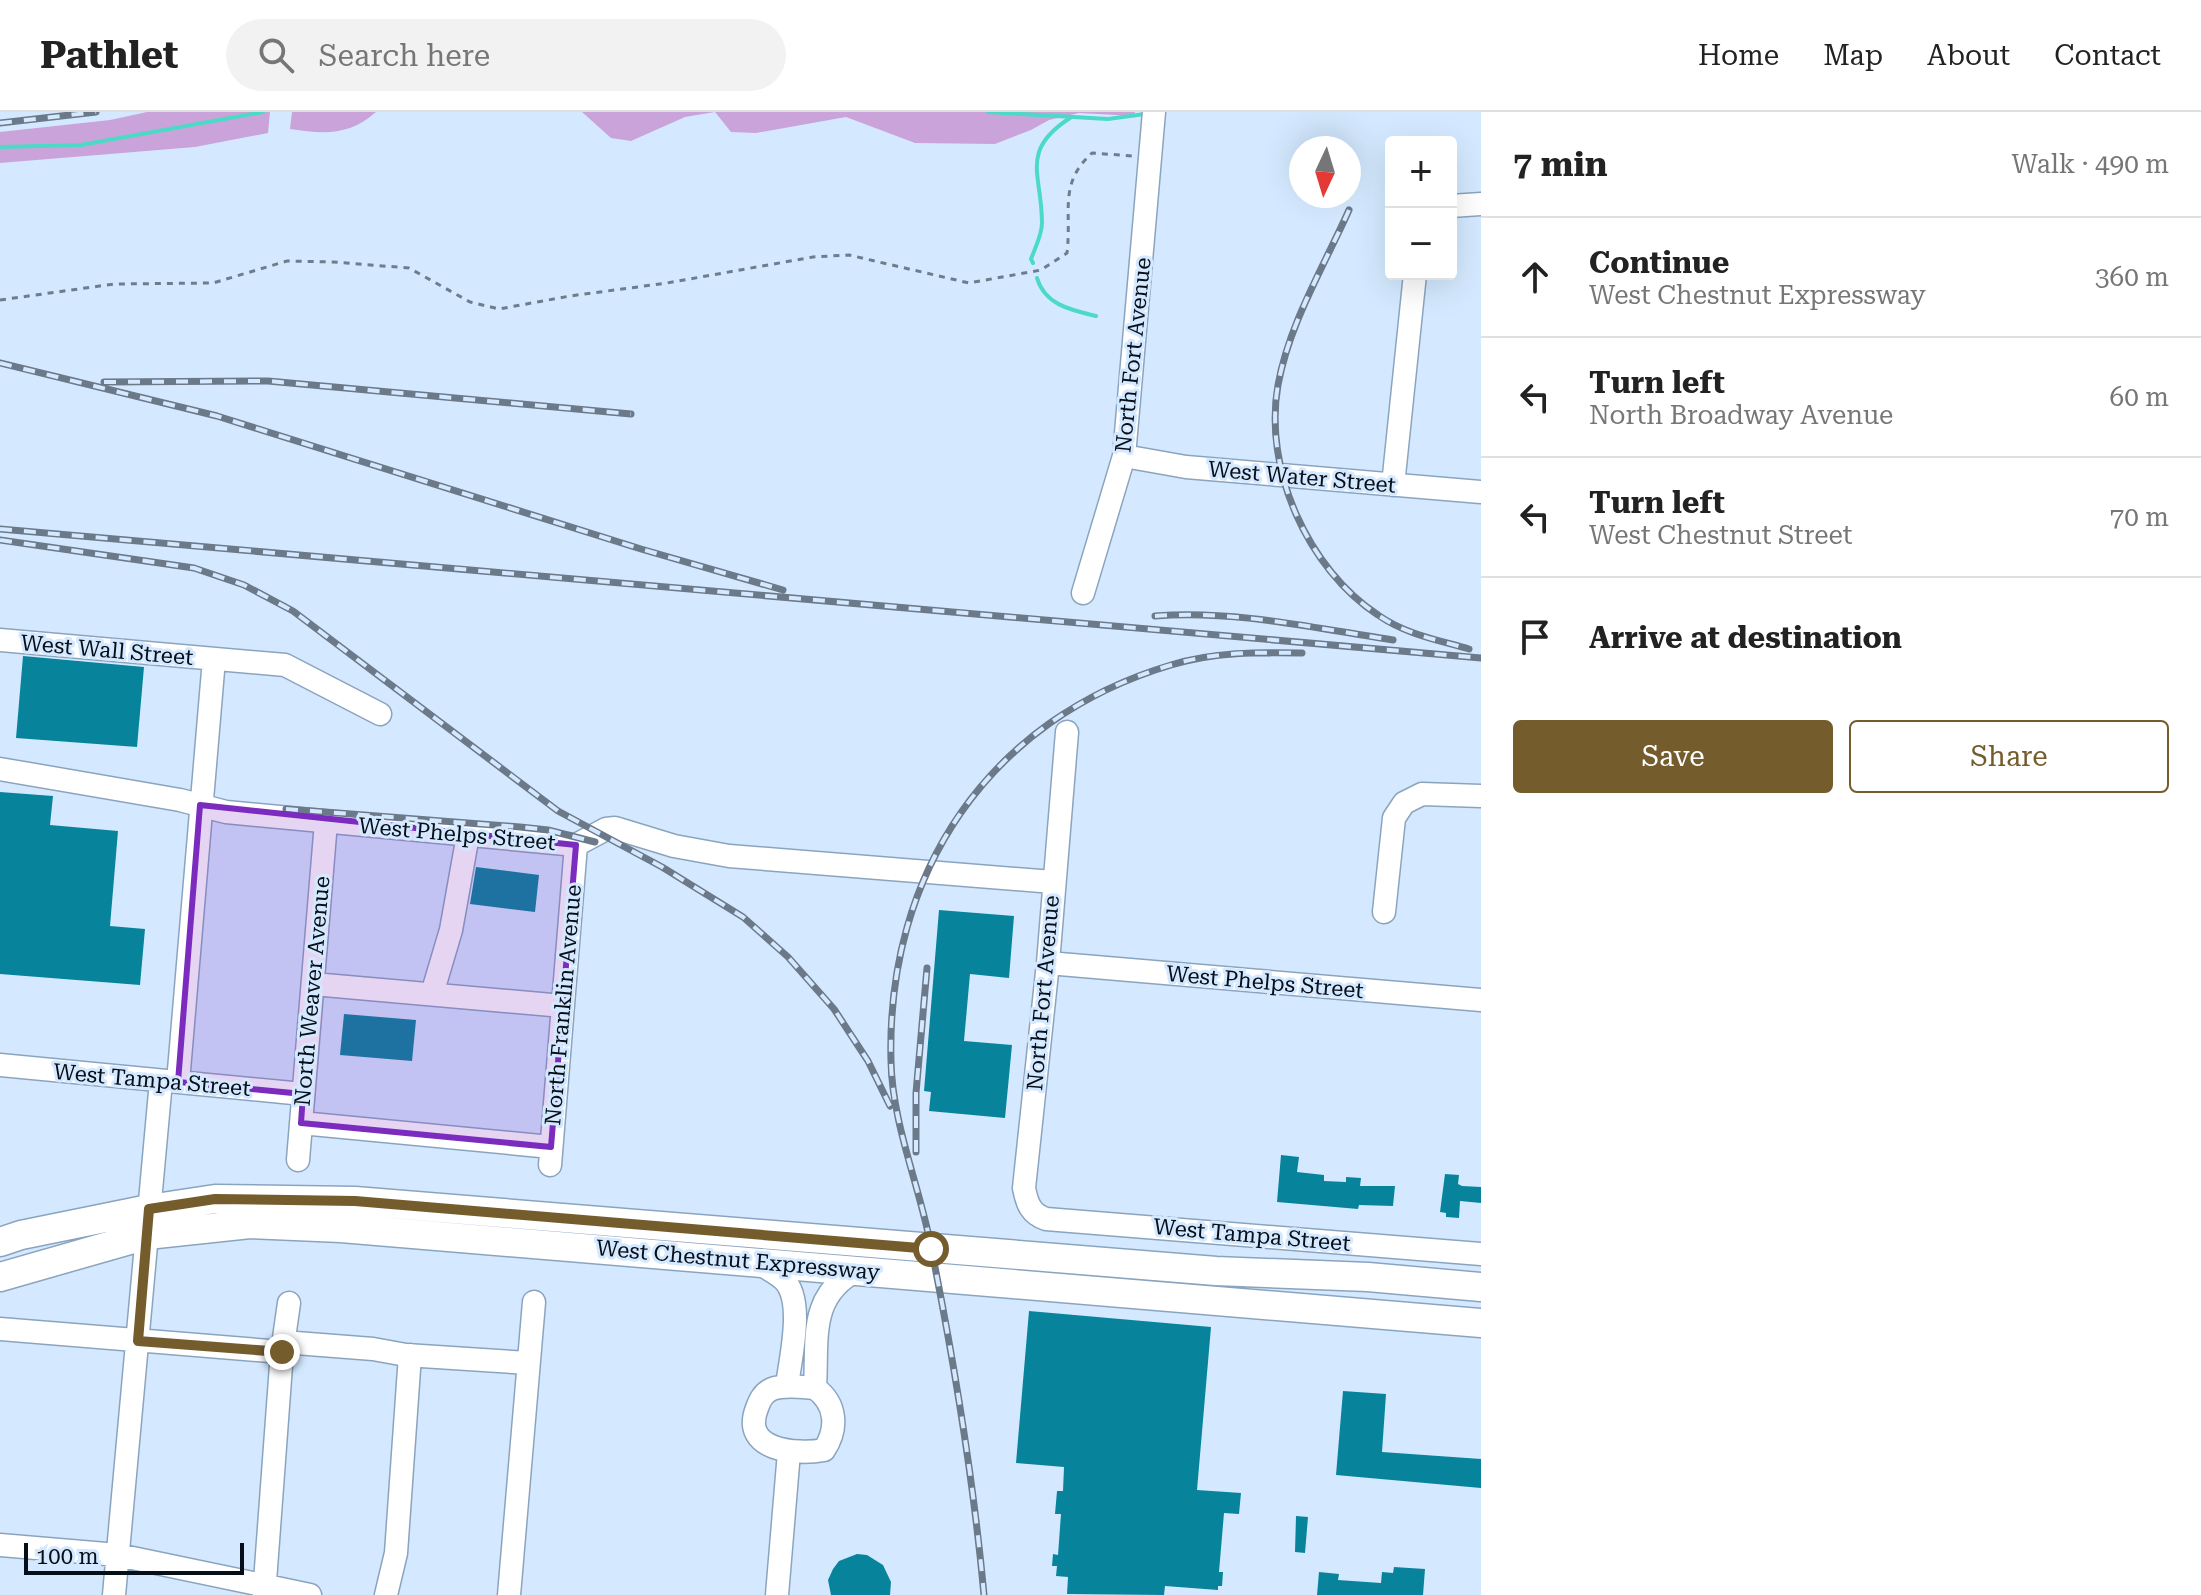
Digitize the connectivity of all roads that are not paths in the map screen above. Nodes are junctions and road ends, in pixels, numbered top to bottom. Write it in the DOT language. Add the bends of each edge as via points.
graph roads {
  1 [pos="1154,120"];
  2 [pos="1481,204"];
  3 [pos="1457,206"];
  4 [pos="1414,280"];
  5 [pos="1124,456"];
  6 [pos="1393,485"];
  7 [pos="1481,492"];
  8 [pos="1083,593"];
  9 [pos="0,640"];
  10 [pos="214,659"];
  11 [pos="380,714"];
  12 [pos="1067,732"];
  13 [pos="0,769"];
  14 [pos="1481,796"];
  15 [pos="200,805"];
  16 [pos="326,822"];
  17 [pos="468,835"];
  18 [pos="576,845"];
  19 [pos="1053,882"];
  20 [pos="1384,912"];
  21 [pos="1048,963"];
  22 [pos="313,984"];
  23 [pos="432,994"];
  24 [pos="1481,1000"];
  25 [pos="563,1006"];
  26 [pos="0,1065"];
  27 [pos="169,1082"];
  28 [pos="303,1094"];
  29 [pos="301,1123"];
  30 [pos="298,1160"];
  31 [pos="1028,1205"];
  32 [pos="148,1222"];
  33 [pos="0,1242"];
  34 [pos="1481,1254"];
  35 [pos="756,1262"];
  36 [pos="857,1270"];
  37 [pos="0,1277"];
  38 [pos="1481,1287"];
  39 [pos="534,1302"];
  40 [pos="289,1303"];
  41 [pos="1481,1323"];
  42 [pos="0,1329"];
  43 [pos="138,1341"];
  44 [pos="283,1347"];
  45 [pos="410,1355"];
  46 [pos="528,1363"];
  47 [pos="787,1386"];
  48 [pos="815,1388"];
  49 [pos="789,1452"];
  50 [pos="0,1545"];
  51 [pos="118,1555"];
  52 [pos="264,1591"];
  53 [pos="114,1595"];
  54 [pos="310,1595"];
  55 [pos="386,1595"];
  56 [pos="509,1595"];
  57 [pos="777,1595"];
  1 -- 5 [label="street, North Fort Avenue"];
  2 -- 3 [label="street"];
  4 -- 6 [label="street"];
  5 -- 6 [label="street, West Water Street" via="1186,467"];
  5 -- 8 [label="street, North Fort Avenue"];
  6 -- 7 [label="street, West Water Street"];
  9 -- 10 [label="street, West Wall Street"];
  10 -- 11 [label="street, West Wall Street" via="285,665"];
  10 -- 15 [label="street"];
  12 -- 19 [label="street, North Fort Avenue"];
  13 -- 15 [label="street, West Phelps Street"];
  14 -- 20 [label="street" via="1422,794 1404,803 1394,818"];
  15 -- 16 [label="street, West Phelps Street"];
  15 -- 27 [label="street"];
  16 -- 17 [label="street, West Phelps Street"];
  16 -- 22 [label="street, North Weaver Avenue"];
  17 -- 18 [label="street, West Phelps Street"];
  17 -- 23 [label="street" via="451,930"];
  18 -- 19 [label="street, West Phelps Street" via="615,828 729,856"];
  18 -- 25 [label="street, North Franklin Avenue"];
  19 -- 21 [label="street, North Fort Avenue"];
  21 -- 24 [label="street, West Phelps Street"];
  21 -- 31 [label="street, North Fort Avenue" via="1024,1188"];
  22 -- 23 [label="street"];
  22 -- 28 [label="street, North Weaver Avenue"];
  23 -- 25 [label="street"];
  25 -- 29 [label="street, North Franklin Avenue" via="551,1156"];
  26 -- 27 [label="street, West Tampa Street"];
  27 -- 28 [label="street, West Tampa Street"];
  27 -- 32 [label="street"];
  28 -- 29 [label="street, North Weaver Avenue"];
  29 -- 30 [label="street, North Weaver Avenue"];
  31 -- 34 [label="street, West Tampa Street" via="1046,1219"];
  32 -- 33 [label="main road, West Chestnut Expressway" via="21,1235"];
  32 -- 35 [label="main road, West Chestnut Expressway" via="341,1228"];
  32 -- 37 [label="main road, West Chestnut Expressway"];
  32 -- 38 [label="main road, West Chestnut Expressway" via="215,1199 355,1201 1185,1269"];
  32 -- 43 [label="street"];
  35 -- 36 [label="main road, West Chestnut Expressway"];
  35 -- 47 [label="street" via="786,1281 792,1299 796,1318"];
  36 -- 41 [label="main road, West Chestnut Expressway"];
  36 -- 48 [label="street" via="838,1280 823,1301"];
  39 -- 46 [label="street"];
  40 -- 44 [label="street"];
  42 -- 43 [label="street"];
  43 -- 44 [label="street"];
  43 -- 51 [label="street"];
  44 -- 45 [label="street"];
  44 -- 52 [label="street"];
  45 -- 46 [label="street"];
  45 -- 55 [label="street" via="396,1553"];
  46 -- 56 [label="street"];
  47 -- 48 [label="street"];
  47 -- 49 [label="street" via="761,1398 754,1425 761,1438"];
  48 -- 49 [label="street" via="831,1410 831,1440 824,1450"];
  49 -- 57 [label="street"];
  50 -- 51 [label="street"];
  51 -- 52 [label="street"];
  51 -- 53 [label="street"];
  52 -- 54 [label="street"];
}
